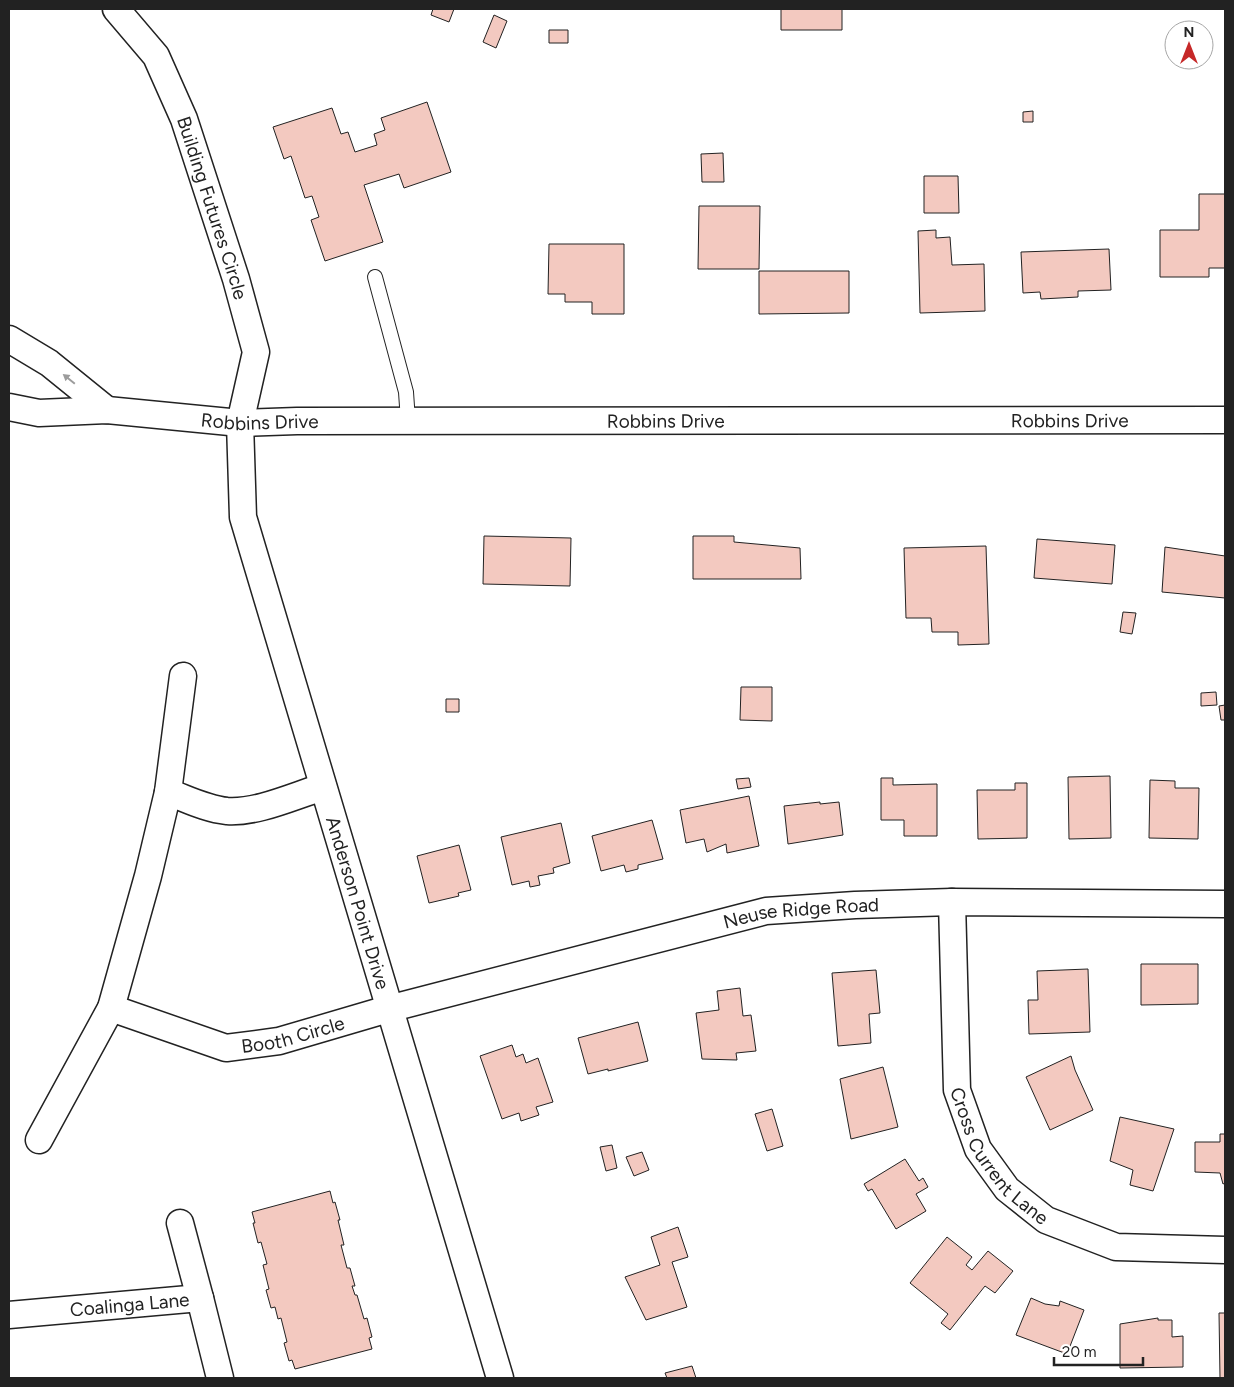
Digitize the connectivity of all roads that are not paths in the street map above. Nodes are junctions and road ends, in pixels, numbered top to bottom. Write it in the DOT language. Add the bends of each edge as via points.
graph roads {
  1 [pos="116,9"];
  2 [pos="375,278"];
  3 [pos="9,339"];
  4 [pos="9,407"];
  5 [pos="107,410"];
  6 [pos="1225,420"];
  7 [pos="408,421"];
  8 [pos="240,423"];
  9 [pos="183,676"];
  10 [pos="323,787"];
  11 [pos="168,792"];
  12 [pos="952,902"];
  13 [pos="1225,904"];
  14 [pos="110,1008"];
  15 [pos="388,1009"];
  16 [pos="39,1140"];
  17 [pos="180,1223"];
  18 [pos="1225,1250"];
  19 [pos="200,1298"];
  20 [pos="9,1316"];
  21 [pos="220,1378"];
  22 [pos="500,1378"];
  1 -- 8 [label="street, Building Futures Circle" via="156,56 184,119 236,279 256,352"];
  2 -- 7 [label="lane" via="406,392"];
  5 -- 3 [label="street, one-way" via="49,363"];
  4 -- 5 [label="street, Robbins Drive" via="39,413"];
  5 -- 8 [label="street, Robbins Drive"];
  6 -- 7 [label="street, Robbins Drive"];
  7 -- 8 [label="street, Robbins Drive"];
  8 -- 10 [label="street, Anderson Point Drive" via="243,517"];
  9 -- 11 [label="street"];
  10 -- 11 [label="street" via="252,810 203,806"];
  10 -- 15 [label="street, Anderson Point Drive"];
  11 -- 14 [label="street"];
  12 -- 13 [label="street, Neuse Ridge Road"];
  12 -- 15 [label="street, Neuse Ridge Road" via="855,904 766,911"];
  12 -- 18 [label="street, Cross Current Lane" via="957,1090 978,1149 1007,1188 1046,1220 1116,1247"];
  14 -- 15 [label="street, Booth Circle" via="226,1048 279,1041"];
  14 -- 16 [label="street"];
  15 -- 22 [label="street, Anderson Point Drive"];
  17 -- 19 [label="street"];
  19 -- 20 [label="street, Coalinga Lane"];
  19 -- 21 [label="street, Coalinga Lane"];
}
